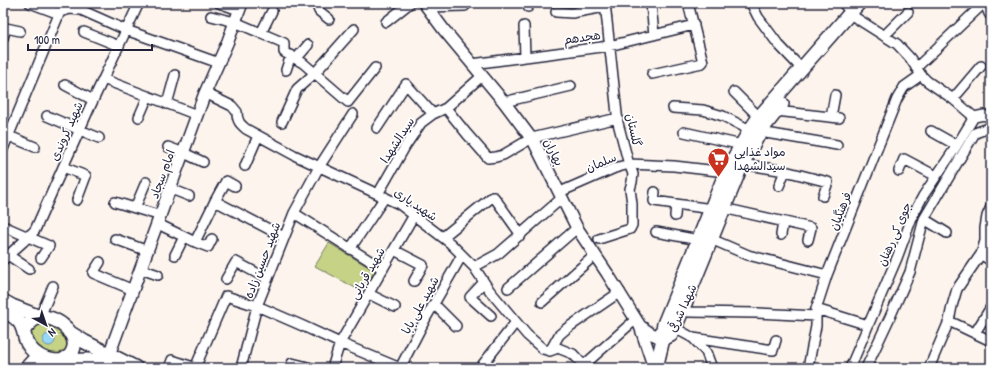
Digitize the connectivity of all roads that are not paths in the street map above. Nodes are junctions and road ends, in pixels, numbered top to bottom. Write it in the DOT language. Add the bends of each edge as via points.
graph roads {
  1 [pos="30,3"];
  2 [pos="139,3"];
  3 [pos="219,3"];
  4 [pos="317,3"];
  5 [pos="410,3"];
  6 [pos="467,3"];
  7 [pos="688,3"];
  8 [pos="751,3"];
  9 [pos="842,3"];
  10 [pos="868,3"];
  11 [pos="985,3"];
  12 [pos="652,4"];
  13 [pos="425,5"];
  14 [pos="605,5"];
  15 [pos="71,6"];
  16 [pos="241,7"];
  17 [pos="272,11"];
  18 [pos="855,11"];
  19 [pos="60,12"];
  20 [pos="556,12"];
  21 [pos="908,12"];
  22 [pos="991,13"];
  23 [pos="211,16"];
  24 [pos="328,19"];
  25 [pos="235,22"];
  26 [pos="386,22"];
  27 [pos="694,25"];
  28 [pos="524,26"];
  29 [pos="354,29"];
  30 [pos="126,30"];
  31 [pos="20,31"];
  32 [pos="84,32"];
  33 [pos="261,33"];
  34 [pos="654,34"];
  35 [pos="884,36"];
  36 [pos="3,38"];
  37 [pos="308,44"];
  38 [pos="119,46"];
  39 [pos="609,46"];
  40 [pos="294,57"];
  41 [pos="525,57"];
  42 [pos="219,63"];
  43 [pos="472,64"];
  44 [pos="981,66"];
  45 [pos="375,68"];
  46 [pos="802,69"];
  47 [pos="286,70"];
  48 [pos="919,71"];
  49 [pos="315,73"];
  50 [pos="652,74"];
  51 [pos="175,75"];
  52 [pos="482,76"];
  53 [pos="103,79"];
  54 [pos="65,86"];
  55 [pos="571,86"];
  56 [pos="734,92"];
  57 [pos="206,93"];
  58 [pos="834,95"];
  59 [pos="148,96"];
  60 [pos="953,99"];
  61 [pos="93,100"];
  62 [pos="504,102"];
  63 [pos="167,104"];
  64 [pos="446,108"];
  65 [pos="673,108"];
  66 [pos="776,111"];
  67 [pos="353,114"];
  68 [pos="433,114"];
  69 [pos="197,115"];
  70 [pos="47,116"];
  71 [pos="139,117"];
  72 [pos="759,117"];
  73 [pos="974,117"];
  74 [pos="618,118"];
  75 [pos="991,118"];
  76 [pos="282,122"];
  77 [pos="377,128"];
  78 [pos="80,130"];
  79 [pos="755,131"];
  80 [pos="931,131"];
  81 [pos="684,132"];
  82 [pos="991,132"];
  83 [pos="8,136"];
  84 [pos="258,136"];
  85 [pos="99,138"];
  86 [pos="532,138"];
  87 [pos="956,144"];
  88 [pos="742,145"];
  89 [pos="837,145"];
  90 [pos="35,147"];
  91 [pos="168,147"];
  92 [pos="3,149"];
  93 [pos="184,153"];
  94 [pos="203,162"];
  95 [pos="629,164"];
  96 [pos="742,164"];
  97 [pos="245,166"];
  98 [pos="63,167"];
  99 [pos="319,167"];
  100 [pos="785,171"];
  101 [pos="899,171"];
  102 [pos="726,172"];
  103 [pos="936,176"];
  104 [pos="146,182"];
  105 [pos="235,186"];
  106 [pos="779,186"];
  107 [pos="171,189"];
  108 [pos="655,192"];
  109 [pos="561,195"];
  110 [pos="189,196"];
  111 [pos="381,196"];
  112 [pos="823,196"];
  113 [pos="77,200"];
  114 [pos="215,201"];
  115 [pos="115,202"];
  116 [pos="676,204"];
  117 [pos="991,207"];
  118 [pos="135,208"];
  119 [pos="718,208"];
  120 [pos="294,213"];
  121 [pos="414,215"];
  122 [pos="675,216"];
  123 [pos="924,219"];
  124 [pos="159,220"];
  125 [pos="783,222"];
  126 [pos="3,226"];
  127 [pos="577,228"];
  128 [pos="656,232"];
  129 [pos="947,233"];
  130 [pos="521,235"];
  131 [pos="781,235"];
  132 [pos="28,237"];
  133 [pos="184,237"];
  134 [pos="284,237"];
  135 [pos="443,237"];
  136 [pos="115,239"];
  137 [pos="212,239"];
  138 [pos="599,239"];
  139 [pos="705,239"];
  140 [pos="808,240"];
  141 [pos="195,242"];
  142 [pos="350,249"];
  143 [pos="394,250"];
  144 [pos="148,251"];
  145 [pos="981,254"];
  146 [pos="175,255"];
  147 [pos="462,255"];
  148 [pos="595,255"];
  149 [pos="6,257"];
  150 [pos="41,258"];
  151 [pos="991,261"];
  152 [pos="100,262"];
  153 [pos="474,267"];
  154 [pos="30,269"];
  155 [pos="141,269"];
  156 [pos="383,269"];
  157 [pos="158,275"];
  158 [pos="827,275"];
  159 [pos="226,279"];
  160 [pos="268,279"];
  161 [pos="414,281"];
  162 [pos="484,282"];
  163 [pos="53,286"];
  164 [pos="508,288"];
  165 [pos="133,290"];
  166 [pos="620,292"];
  167 [pos="368,294"];
  168 [pos="3,301"];
  169 [pos="542,302"];
  170 [pos="434,304"];
  171 [pos="257,306"];
  172 [pos="395,307"];
  173 [pos="991,307"];
  174 [pos="3,310"];
  175 [pos="683,310"];
  176 [pos="816,313"];
  177 [pos="491,316"];
  178 [pos="40,317"];
  179 [pos="949,321"];
  180 [pos="516,322"];
  181 [pos="638,323"];
  182 [pos="868,325"];
  183 [pos="456,326"];
  184 [pos="675,328"];
  185 [pos="24,330"];
  186 [pos="69,332"];
  187 [pos="975,333"];
  188 [pos="693,338"];
  189 [pos="663,339"];
  190 [pos="776,340"];
  191 [pos="991,341"];
  192 [pos="340,343"];
  193 [pos="550,351"];
  194 [pos="37,355"];
  195 [pos="63,360"];
  196 [pos="111,362"];
  197 [pos="292,363"];
  198 [pos="89,364"];
  199 [pos="483,367"];
  200 [pos="585,367"];
  201 [pos="25,368"];
  202 [pos="136,368"];
  203 [pos="168,368"];
  204 [pos="195,368"];
  205 [pos="241,368"];
  206 [pos="312,368"];
  207 [pos="332,368"];
  208 [pos="400,368"];
  209 [pos="655,368"];
  210 [pos="712,368"];
  211 [pos="808,368"];
  212 [pos="850,368"];
  213 [pos="866,368"];
  214 [pos="929,368"];
  1 -- 19 [label="street"];
  2 -- 30 [label="street, شهید کروندی"];
  3 -- 16 [label="street"];
  4 -- 24 [label="street" via="319,11"];
  5 -- 26 [label="street"];
  6 -- 13 [label="street" via="465,6"];
  7 -- 27 [label="street"];
  8 -- 46 [label="street" via="778,44"];
  9 -- 18 [label="street"];
  10 -- 18 [label="main road, شهدا شرقی"];
  11 -- 22 [label="main road"];
  11 -- 48 [label="street, فرهنگیان"];
  12 -- 34 [label="street"];
  13 -- 43 [label="street, بهاران"];
  14 -- 20 [label="street" via="572,13"];
  14 -- 39 [label="street, گلستان"];
  15 -- 19 [label="street"];
  15 -- 30 [label="street"];
  16 -- 25 [label="street, امام سجاد"];
  17 -- 33 [label="street"];
  18 -- 35 [label="street"];
  18 -- 46 [label="main road, شهدا شرقی"];
  18 -- 66 [label="main road, شهدا شرقی"];
  19 -- 83 [label="street"];
  21 -- 35 [label="street"];
  23 -- 25 [label="street"];
  25 -- 33 [label="street"];
  25 -- 42 [label="street, امام سجاد"];
  27 -- 34 [label="street, هجدهم"];
  27 -- 50 [label="street" via="703,62"];
  28 -- 41 [label="street"];
  29 -- 49 [label="street"];
  30 -- 38 [label="street, شهید کروندی"];
  30 -- 42 [label="street"];
  31 -- 36 [label="street" via="6,28"];
  32 -- 38 [label="street"];
  33 -- 40 [label="street" via="284,43 284,52"];
  34 -- 39 [label="street, هجدهم"];
  35 -- 48 [label="street" via="897,44"];
  37 -- 40 [label="street"];
  38 -- 53 [label="street, شهید کروندی"];
  39 -- 41 [label="street, هجدهم"];
  39 -- 74 [label="street, گلستان"];
  40 -- 47 [label="street"];
  40 -- 49 [label="street"];
  41 -- 43 [label="street, هجدهم"];
  42 -- 57 [label="street, امام سجاد"];
  43 -- 52 [label="street, بهاران"];
  44 -- 60 [label="street"];
  45 -- 49 [label="street" via="348,102"];
  46 -- 72 [label="main road, شهدا شرقی"];
  48 -- 60 [label="street" via="927,81"];
  48 -- 158 [label="street, فرهنگیان" via="897,99"];
  49 -- 76 [label="street" via="297,88"];
  51 -- 63 [label="street"];
  52 -- 62 [label="street, بهاران"];
  52 -- 64 [label="street, سیدالشهدا"];
  53 -- 59 [label="street"];
  53 -- 61 [label="street, شهید کروندی"];
  54 -- 61 [label="street"];
  55 -- 62 [label="street"];
  56 -- 72 [label="street"];
  57 -- 69 [label="street, امام سجاد"];
  57 -- 84 [label="street, شهید یاری" via="232,106 237,112 239,123"];
  58 -- 66 [label="street" via="835,117"];
  59 -- 63 [label="street"];
  59 -- 71 [label="street"];
  60 -- 73 [label="street"];
  61 -- 78 [label="street, شهید کروندی"];
  62 -- 86 [label="street, بهاران"];
  63 -- 69 [label="street"];
  64 -- 68 [label="street, سیدالشهدا"];
  64 -- 86 [label="street" via="488,158 503,155"];
  65 -- 79 [label="street" via="702,110 723,116"];
  66 -- 79 [label="main road, شهدا شرقی"];
  67 -- 99 [label="street, شهید حسین زاده"];
  68 -- 77 [label="street" via="406,84"];
  68 -- 111 [label="street, سیدالشهدا" via="421,122 406,145"];
  69 -- 93 [label="street, امام سجاد"];
  70 -- 78 [label="street"];
  72 -- 79 [label="main road, شهدا شرقی"];
  73 -- 75 [label="street" via="984,115"];
  73 -- 87 [label="street, جوی کی رهنان"];
  74 -- 86 [label="street"];
  74 -- 95 [label="street, گلستان"];
  78 -- 85 [label="street"];
  78 -- 98 [label="street, شهید کروندی"];
  79 -- 88 [label="main road, شهدا شرقی"];
  79 -- 89 [label="street"];
  79 -- 96 [label="main road, شهدا شرقی"];
  80 -- 87 [label="street"];
  81 -- 88 [label="street"];
  82 -- 123 [label="street, جوی کی رهنان" via="986,129 974,133"];
  83 -- 90 [label="street"];
  83 -- 92 [label="street"];
  84 -- 97 [label="street"];
  84 -- 99 [label="street, شهید یاری"];
  86 -- 109 [label="street, بهاران"];
  87 -- 103 [label="street, جوی کی رهنان"];
  88 -- 102 [label="main road, شهدا شرقی"];
  91 -- 93 [label="street"];
  93 -- 94 [label="street"];
  93 -- 107 [label="street, امام سجاد"];
  95 -- 102 [label="street, سلمان"];
  95 -- 109 [label="street, سلمان" via="615,168"];
  95 -- 138 [label="street, گلستان" via="633,174 630,189 632,225 630,229"];
  96 -- 100 [label="street"];
  96 -- 119 [label="main road, شهدا شرقی"];
  98 -- 113 [label="street" via="86,176"];
  98 -- 132 [label="street, شهید کروندی" via="35,230"];
  99 -- 111 [label="street, شهید یاری"];
  99 -- 120 [label="street, شهید حسین زاده"];
  100 -- 106 [label="street"];
  100 -- 112 [label="street" via="828,182"];
  101 -- 103 [label="street" via="904,159"];
  102 -- 119 [label="main road, شهدا شرقی"];
  103 -- 182 [label="street, جوی کی رهنان" via="913,215"];
  104 -- 118 [label="street"];
  105 -- 114 [label="street" via="226,182"];
  107 -- 110 [label="street"];
  107 -- 124 [label="street, امام سجاد"];
  108 -- 116 [label="street" via="654,201"];
  109 -- 127 [label="street, بهاران"];
  109 -- 130 [label="street, سلمان"];
  111 -- 121 [label="street, شهید یاری" via="399,204"];
  111 -- 142 [label="street, سیدالشهدا"];
  114 -- 134 [label="street"];
  114 -- 141 [label="street"];
  115 -- 118 [label="street"];
  116 -- 119 [label="street"];
  116 -- 122 [label="street"];
  117 -- 145 [label="street" via="986,216 986,241"];
  118 -- 124 [label="street"];
  119 -- 125 [label="street"];
  119 -- 139 [label="main road, شهدا شرقی"];
  120 -- 134 [label="street, شهید حسین زاده"];
  120 -- 142 [label="street"];
  121 -- 135 [label="street, شهید یاری"];
  121 -- 143 [label="street, شهید قربانی"];
  123 -- 129 [label="street"];
  123 -- 213 [label="street, جوی کی رهنان" via="910,272"];
  124 -- 133 [label="street"];
  124 -- 144 [label="street, امام سجاد"];
  125 -- 131 [label="street"];
  125 -- 140 [label="street" via="811,228"];
  126 -- 132 [label="street"];
  127 -- 148 [label="street, بهاران"];
  127 -- 164 [label="street"];
  128 -- 139 [label="street"];
  130 -- 135 [label="street" via="492,196"];
  130 -- 153 [label="street, سلمان" via="498,254"];
  132 -- 149 [label="street, شهید کروندی"];
  132 -- 150 [label="street" via="49,246"];
  133 -- 141 [label="street"];
  133 -- 146 [label="street"];
  134 -- 160 [label="street, شهید حسین زاده"];
  135 -- 147 [label="street, شهید یاری"];
  136 -- 144 [label="street"];
  137 -- 141 [label="street" via="208,247"];
  139 -- 158 [label="street" via="748,255"];
  139 -- 175 [label="main road, شهدا شرقی"];
  139 -- 189 [label="main road, شهدا شرقی" via="664,324"];
  142 -- 156 [label="street"];
  143 -- 156 [label="street, شهید قربانی"];
  143 -- 161 [label="street" via="423,265"];
  144 -- 155 [label="street, امام سجاد"];
  145 -- 151 [label="street"];
  145 -- 179 [label="street" via="957,289"];
  147 -- 153 [label="street, شهید یاری"];
  147 -- 170 [label="street, شهید علی بابا"];
  148 -- 166 [label="street, بهاران"];
  148 -- 169 [label="street"];
  149 -- 154 [label="street"];
  152 -- 165 [label="street" via="93,273"];
  153 -- 162 [label="street, شهید یاری"];
  155 -- 157 [label="street"];
  155 -- 165 [label="street, امام سجاد"];
  156 -- 167 [label="street, شهید قربانی"];
  158 -- 176 [label="street, فرهنگیان"];
  159 -- 160 [label="street" via="236,262"];
  160 -- 171 [label="street, شهید حسین زاده"];
  162 -- 177 [label="street" via="470,297"];
  162 -- 180 [label="street, شهید یاری"];
  163 -- 178 [label="street"];
  165 -- 196 [label="street, امام سجاد"];
  166 -- 181 [label="street, بهاران"];
  166 -- 193 [label="street" via="566,329 559,335"];
  167 -- 172 [label="street"];
  167 -- 192 [label="street, شهید قربانی"];
  168 -- 178 [label="main road"];
  170 -- 183 [label="street"];
  170 -- 208 [label="street, شهید علی بابا"];
  171 -- 192 [label="street"];
  171 -- 204 [label="street" via="226,296"];
  171 -- 205 [label="street, شهید حسین زاده"];
  173 -- 187 [label="street"];
  174 -- 185 [label="main road" via="13,316"];
  175 -- 176 [label="street"];
  175 -- 184 [label="main road, شهدا شرقی"];
  176 -- 182 [label="street"];
  176 -- 211 [label="street, فرهنگیان"];
  178 -- 185 [label="main road" via="30,322"];
  178 -- 186 [label="main road" via="58,322"];
  179 -- 187 [label="street"];
  179 -- 214 [label="street"];
  180 -- 193 [label="street, شهید یاری" via="543,349"];
  180 -- 199 [label="street"];
  181 -- 189 [label="street"];
  181 -- 200 [label="street"];
  181 -- 209 [label="street, بهاران"];
  182 -- 212 [label="street, جوی کی رهنان"];
  184 -- 188 [label="street"];
  184 -- 189 [label="main road, شهدا شرقی" via="671,335"];
  185 -- 194 [label="main road" via="28,344"];
  186 -- 195 [label="main road" via="74,340 74,347 70,355"];
  186 -- 196 [label="main road"];
  187 -- 191 [label="street"];
  188 -- 190 [label="street" via="773,350"];
  188 -- 210 [label="street" via="706,352"];
  189 -- 209 [label="main road"];
  192 -- 207 [label="street, شهید قربانی"];
  192 -- 208 [label="street"];
  193 -- 200 [label="street, شهید یاری" via="558,348 573,354"];
  194 -- 195 [label="main road" via="53,361"];
  194 -- 201 [label="street"];
  195 -- 198 [label="main road"];
  196 -- 198 [label="main road"];
  196 -- 202 [label="main road"];
  197 -- 206 [label="street"];
  203 -- 204 [label="street" via="172,360"];
}
